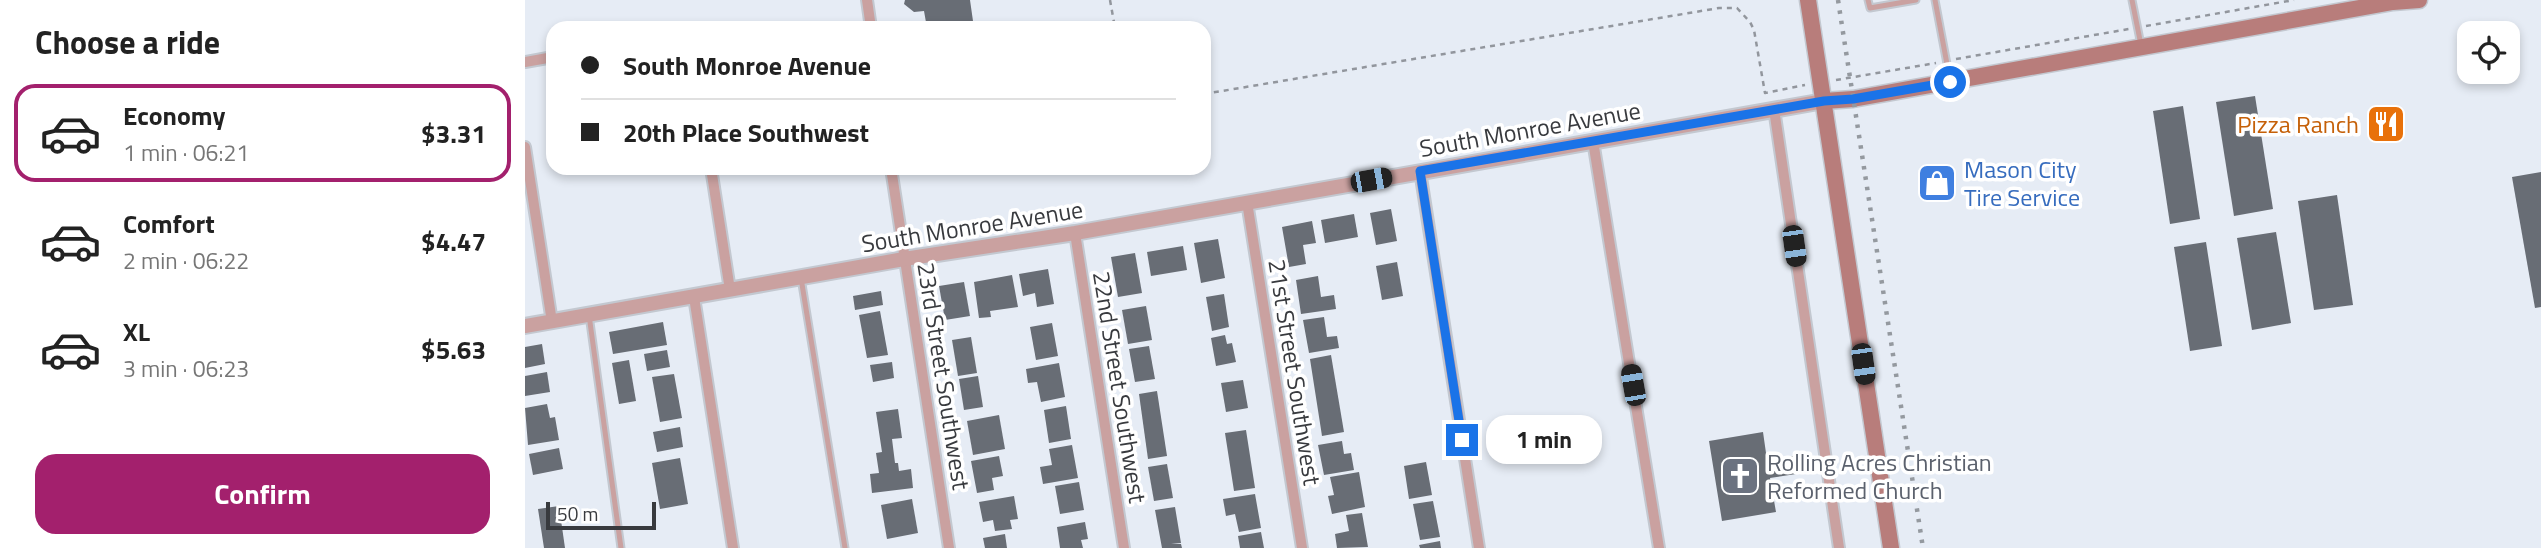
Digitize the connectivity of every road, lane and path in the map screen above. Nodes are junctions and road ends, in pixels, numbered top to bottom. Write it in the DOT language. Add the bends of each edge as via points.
graph roads {
  1 [pos="867,0"];
  2 [pos="1109,0"];
  3 [pos="1808,0"];
  4 [pos="1868,0"];
  5 [pos="1916,0"];
  6 [pos="1935,0"];
  7 [pos="2131,0"];
  8 [pos="2294,0"];
  9 [pos="2419,0"];
  10 [pos="870,21"];
  11 [pos="1114,21"];
  12 [pos="2137,27"];
  13 [pos="2141,48"];
  14 [pos="546,58"];
  15 [pos="1947,61"];
  16 [pos="525,62"];
  17 [pos="1821,82"];
  18 [pos="1950,82"];
  19 [pos="1211,93"];
  20 [pos="1824,101"];
  21 [pos="1774,109"];
  22 [pos="1593,141"];
  23 [pos="525,148"];
  24 [pos="1420,171"];
  25 [pos="712,175"];
  26 [pos="892,175"];
  27 [pos="1247,202"];
  28 [pos="1075,233"];
  29 [pos="904,259"];
  30 [pos="801,278"];
  31 [pos="730,290"];
  32 [pos="694,297"];
  33 [pos="589,315"];
  34 [pos="552,322"];
  35 [pos="525,326"];
  36 [pos="621,548"];
  37 [pos="733,548"];
  38 [pos="845,548"];
  39 [pos="949,548"];
  40 [pos="1124,548"];
  41 [pos="1302,548"];
  42 [pos="1479,548"];
  43 [pos="1659,548"];
  44 [pos="1839,548"];
  45 [pos="1891,548"];
  1 -- 10 [label="street"];
  2 -- 11 [label="path"];
  3 -- 17 [label="main road"];
  4 -- 5 [label="lane" via="1870,8"];
  6 -- 15 [label="lane"];
  7 -- 12 [label="lane"];
  8 -- 12 [label="path"];
  9 -- 13 [label="main road, South Monroe Avenue"];
  12 -- 13 [label="lane"];
  12 -- 15 [label="path"];
  13 -- 18 [label="main road, South Monroe Avenue"];
  14 -- 16 [label="street"];
  15 -- 17 [label="path"];
  15 -- 18 [label="lane"];
  17 -- 19 [label="path" via="1765,93 1750,22 1737,8 1719,8"];
  17 -- 20 [label="main road"];
  18 -- 20 [label="main road, South Monroe Avenue"];
  20 -- 21 [label="street, South Monroe Avenue"];
  20 -- 45 [label="main road"];
  21 -- 22 [label="street, South Monroe Avenue"];
  21 -- 44 [label="street"];
  22 -- 24 [label="street, South Monroe Avenue"];
  22 -- 43 [label="street"];
  23 -- 34 [label="street"];
  24 -- 27 [label="street, South Monroe Avenue"];
  24 -- 42 [label="street"];
  25 -- 31 [label="street"];
  26 -- 29 [label="street, 23rd Street Southwest"];
  27 -- 28 [label="street, South Monroe Avenue"];
  27 -- 41 [label="street, 21st Street Southwest"];
  28 -- 29 [label="street, South Monroe Avenue"];
  28 -- 40 [label="street, 22nd Street Southwest"];
  29 -- 30 [label="street, South Monroe Avenue"];
  29 -- 39 [label="street, 23rd Street Southwest"];
  30 -- 31 [label="street, South Monroe Avenue"];
  30 -- 38 [label="lane"];
  31 -- 32 [label="street, South Monroe Avenue"];
  32 -- 33 [label="street, South Monroe Avenue"];
  32 -- 37 [label="street"];
  33 -- 34 [label="street, South Monroe Avenue"];
  33 -- 36 [label="lane"];
  34 -- 35 [label="street, South Monroe Avenue"];
}
